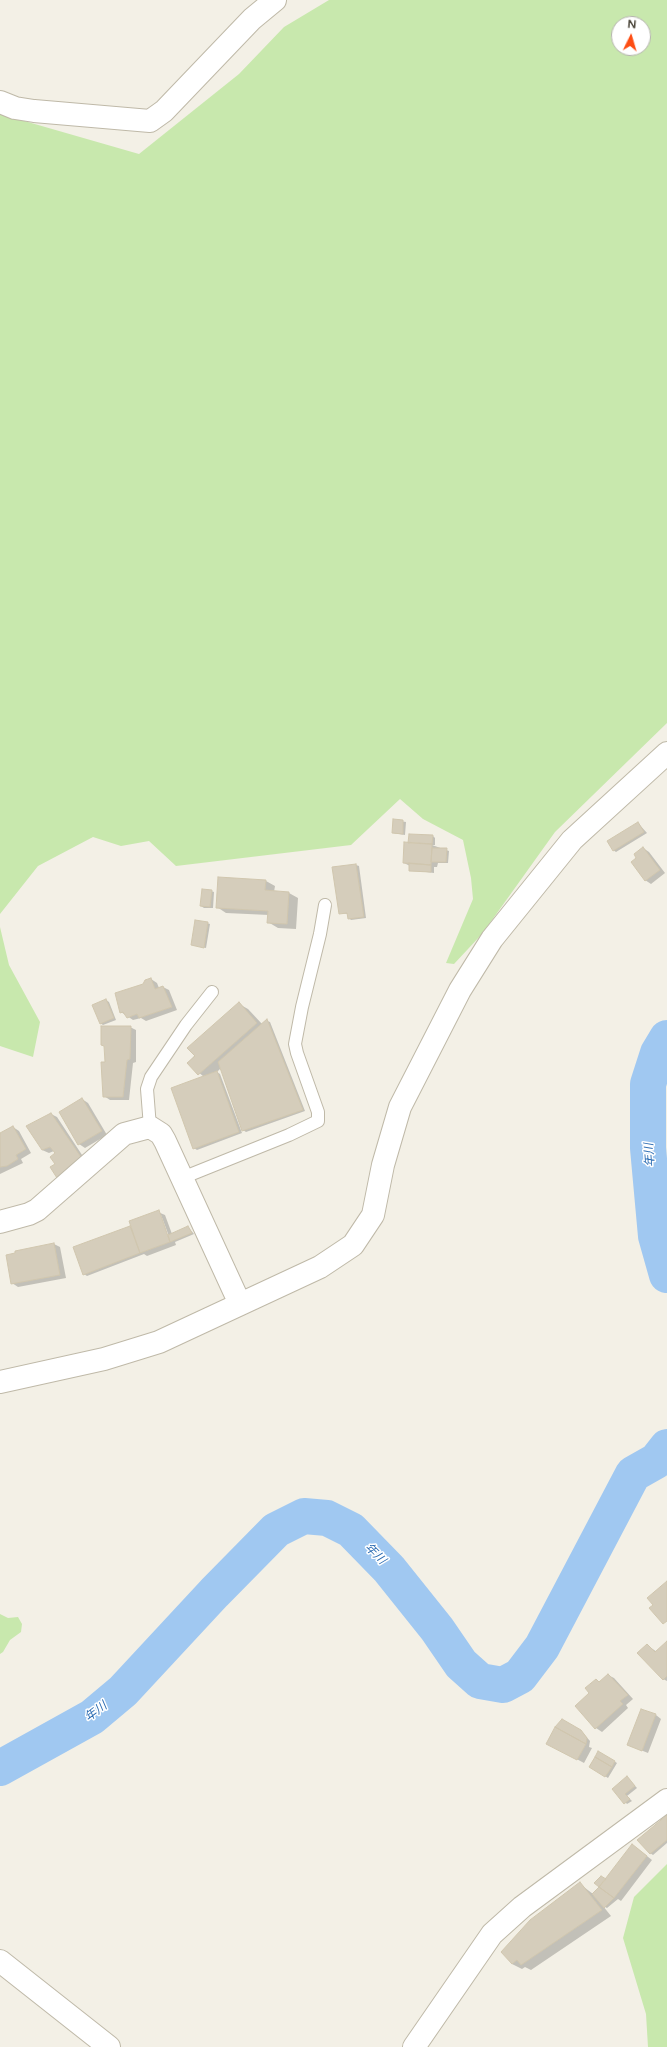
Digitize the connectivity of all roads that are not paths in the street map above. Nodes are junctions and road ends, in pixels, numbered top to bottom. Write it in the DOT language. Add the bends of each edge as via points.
graph roads {
  1 [pos="275,0"];
  2 [pos="0,102"];
  3 [pos="667,753"];
  4 [pos="325,905"];
  5 [pos="212,992"];
  6 [pos="150,1127"];
  7 [pos="182,1178"];
  8 [pos="0,1222"];
  9 [pos="240,1304"];
  10 [pos="0,1382"];
  11 [pos="667,1800"];
  12 [pos="0,1961"];
  13 [pos="109,2047"];
  14 [pos="414,2047"];
  1 -- 2 [label="street" via="252,19 164,111 150,121 34,111 14,108"];
  3 -- 9 [label="street" via="572,840 492,939 460,990 400,1107 383,1165 373,1215 353,1245 320,1267"];
  4 -- 7 [label="lane" via="295,1044 318,1112 318,1121"];
  5 -- 6 [label="lane" via="151,1077 147,1089"];
  6 -- 7 [label="street" via="161,1134"];
  6 -- 8 [label="street" via="124,1134 37,1210"];
  7 -- 9 [label="street"];
  9 -- 10 [label="street" via="159,1342 104,1359"];
  11 -- 14 [label="street" via="522,1908 492,1934"];
  12 -- 13 [label="street"];
}
